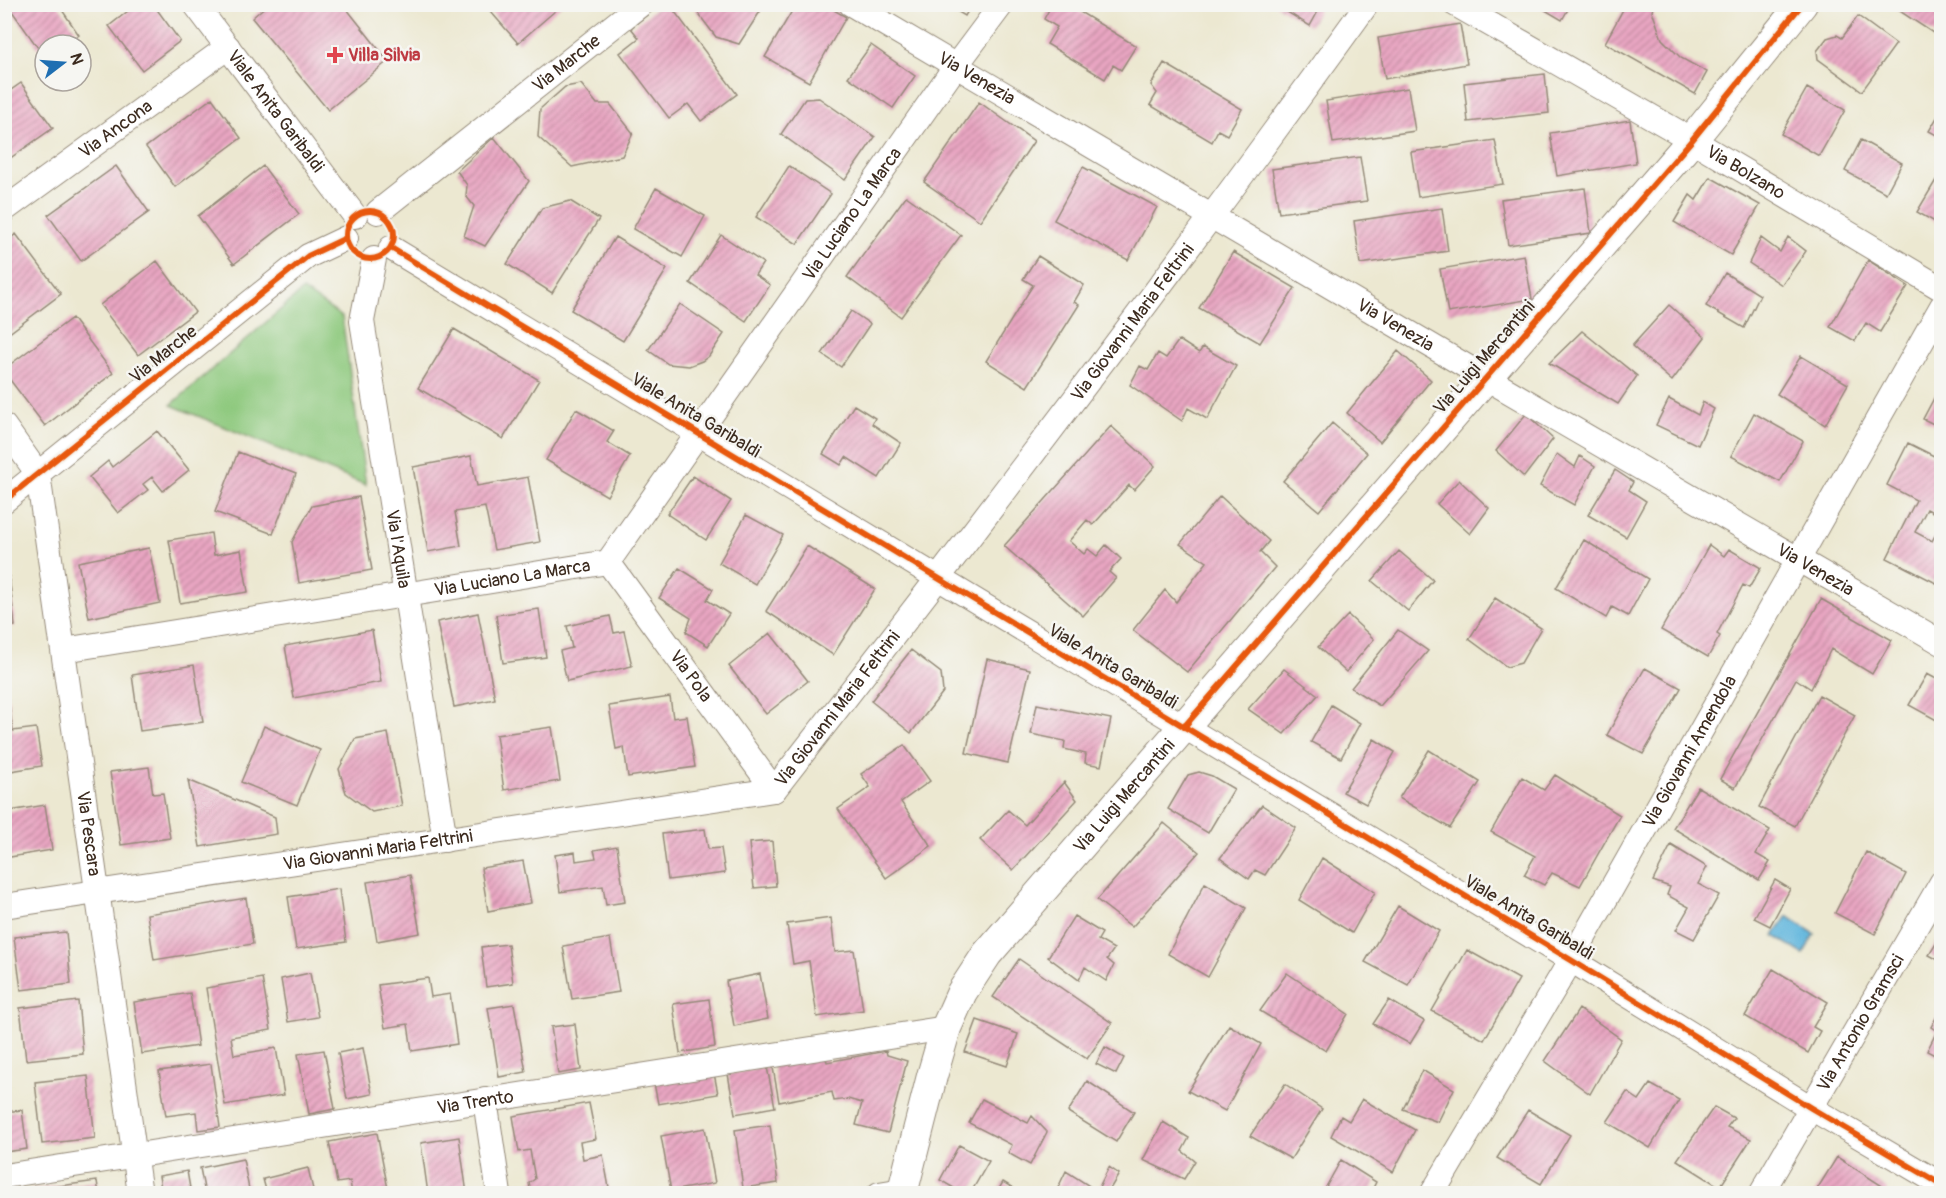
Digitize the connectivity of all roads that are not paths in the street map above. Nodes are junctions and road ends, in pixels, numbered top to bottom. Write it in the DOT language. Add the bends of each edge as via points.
graph roads {
  1 [pos="195,4"];
  2 [pos="641,4"];
  3 [pos="851,4"];
  4 [pos="1002,4"];
  5 [pos="1367,4"];
  6 [pos="1455,4"];
  7 [pos="1802,4"];
  8 [pos="228,47"];
  9 [pos="956,67"];
  10 [pos="1692,140"];
  11 [pos="4,210"];
  12 [pos="367,214"];
  13 [pos="1213,217"];
  14 [pos="346,238"];
  15 [pos="383,253"];
  16 [pos="1941,289"];
  17 [pos="1941,306"];
  18 [pos="1486,378"];
  19 [pos="4,426"];
  20 [pos="697,433"];
  21 [pos="38,474"];
  22 [pos="4,501"];
  23 [pos="1798,560"];
  24 [pos="608,562"];
  25 [pos="939,578"];
  26 [pos="405,595"];
  27 [pos="1941,643"];
  28 [pos="64,650"];
  29 [pos="1185,727"];
  30 [pos="774,790"];
  31 [pos="445,840"];
  32 [pos="1941,882"];
  33 [pos="97,893"];
  34 [pos="4,906"];
  35 [pos="1571,960"];
  36 [pos="946,1028"];
  37 [pos="485,1100"];
  38 [pos="1812,1108"];
  39 [pos="134,1156"];
  40 [pos="4,1176"];
  41 [pos="1941,1185"];
  42 [pos="898,1193"];
  43 [pos="140,1194"];
  44 [pos="499,1194"];
  45 [pos="1432,1194"];
  46 [pos="1761,1194"];
  1 -- 8 [label="street, Viale Anita Garibaldi"];
  2 -- 12 [label="street, Via Marche"];
  3 -- 9 [label="street, Via Venezia"];
  4 -- 9 [label="street, Via Luciano La Marca"];
  5 -- 13 [label="street, Via Giovanni Maria Feltrini"];
  6 -- 10 [label="street, Via Bolzano"];
  7 -- 10 [label="street, Via Luigi Mercantini"];
  8 -- 11 [label="street, Via Ancona"];
  8 -- 12 [label="street, Viale Anita Garibaldi"];
  9 -- 13 [label="street, Via Venezia"];
  9 -- 20 [label="street, Via Luciano La Marca"];
  10 -- 16 [label="street, Via Bolzano"];
  10 -- 18 [label="street, Via Luigi Mercantini"];
  12 -- 14 [label="street" via="350,222"];
  12 -- 15 [label="street" via="385,215 393,227 394,241"];
  13 -- 18 [label="street, Via Venezia"];
  13 -- 25 [label="street, Via Giovanni Maria Feltrini"];
  14 -- 15 [label="street" via="359,257"];
  14 -- 21 [label="street, Via Marche" via="308,256"];
  15 -- 20 [label="street, Viale Anita Garibaldi"];
  15 -- 26 [label="street, Via l'Aquila" via="362,321"];
  17 -- 23 [label="street, Via Giovanni Amendola"];
  18 -- 23 [label="street, Via Venezia"];
  18 -- 29 [label="street, Via Luigi Mercantini"];
  19 -- 21 [label="street"];
  20 -- 24 [label="street, Via Luciano La Marca"];
  20 -- 25 [label="street, Viale Anita Garibaldi"];
  21 -- 22 [label="street, Via Marche"];
  21 -- 28 [label="street, Via Pescara"];
  23 -- 27 [label="street, Via Venezia"];
  23 -- 35 [label="street, Via Giovanni Amendola"];
  24 -- 26 [label="street, Via Luciano La Marca"];
  24 -- 30 [label="street, Via Pola"];
  25 -- 29 [label="street, Viale Anita Garibaldi"];
  25 -- 30 [label="street, Via Giovanni Maria Feltrini"];
  26 -- 28 [label="street, Via Luciano La Marca"];
  26 -- 31 [label="street, Via l'Aquila"];
  28 -- 33 [label="street, Via Pescara"];
  29 -- 35 [label="street, Viale Anita Garibaldi"];
  29 -- 36 [label="street, Via Luigi Mercantini" via="987,954 962,992"];
  30 -- 31 [label="street, Via Giovanni Maria Feltrini"];
  31 -- 33 [label="street, Via Giovanni Maria Feltrini"];
  32 -- 38 [label="street, Via Antonio Gramsci"];
  33 -- 34 [label="street, Via Giovanni Maria Feltrini"];
  33 -- 39 [label="street, Via Pescara"];
  35 -- 38 [label="street, Viale Anita Garibaldi"];
  35 -- 45 [label="street, Via Giovanni Amendola"];
  36 -- 37 [label="street, Via Trento"];
  36 -- 42 [label="street, Via Luigi Mercantini"];
  37 -- 39 [label="street, Via Trento"];
  37 -- 44 [label="street"];
  38 -- 41 [label="street, Viale Anita Garibaldi"];
  38 -- 46 [label="street, Via Antonio Gramsci"];
  39 -- 40 [label="street, Via Trento"];
  39 -- 43 [label="street, Via Pescara"];
}
